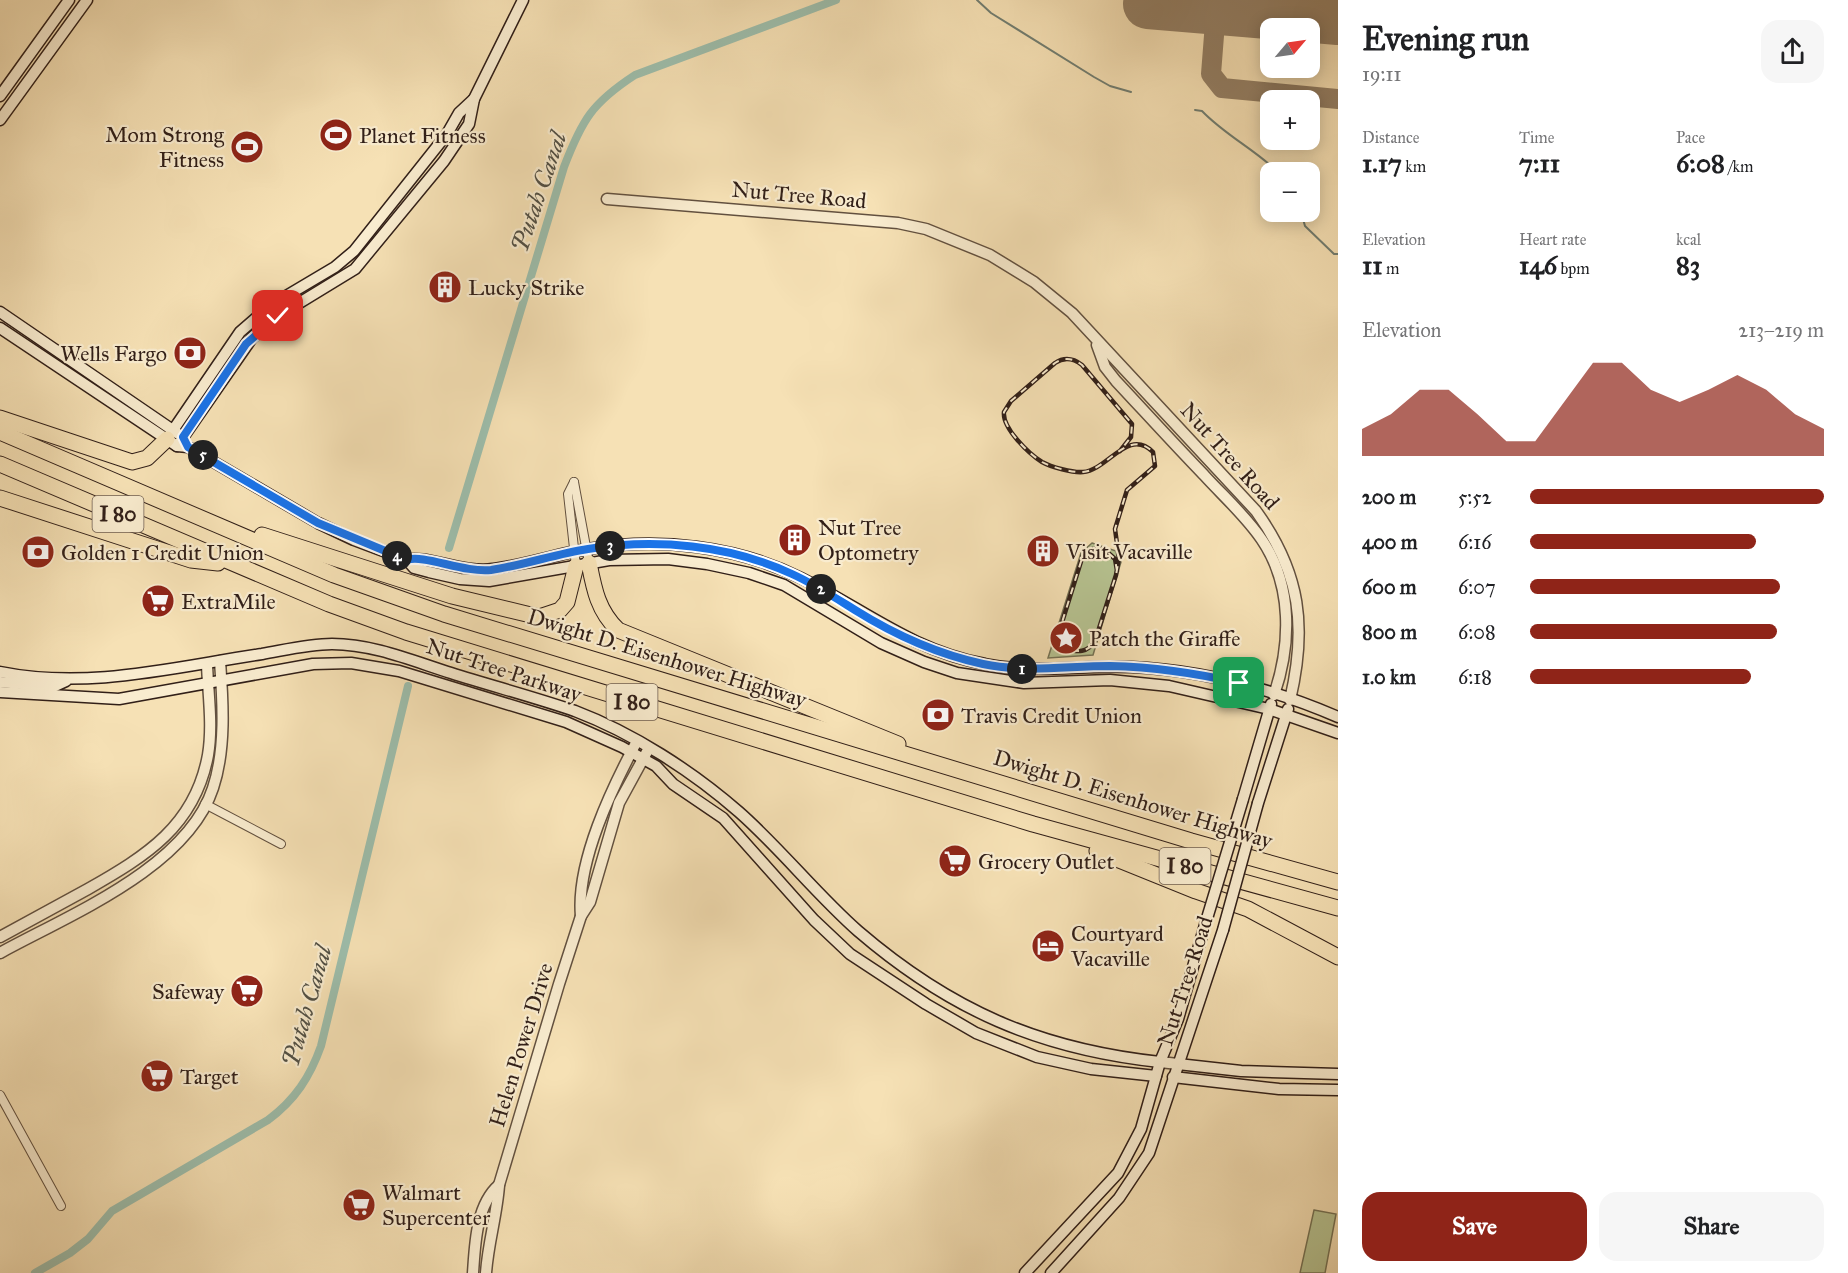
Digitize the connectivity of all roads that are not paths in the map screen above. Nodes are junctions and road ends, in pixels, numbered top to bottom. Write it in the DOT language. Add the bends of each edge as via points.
graph roads {
  1 [pos="69,0"];
  2 [pos="87,0"];
  3 [pos="523,0"];
  4 [pos="0,96"];
  5 [pos="474,99"];
  6 [pos="0,120"];
  7 [pos="449,129"];
  8 [pos="432,175"];
  9 [pos="414,176"];
  10 [pos="607,199"];
  11 [pos="378,222"];
  12 [pos="392,226"];
  13 [pos="355,269"];
  14 [pos="321,276"];
  15 [pos="290,309"];
  16 [pos="0,312"];
  17 [pos="2,330"];
  18 [pos="1095,339"];
  19 [pos="52,346"];
  20 [pos="43,357"];
  21 [pos="1125,372"];
  22 [pos="101,379"];
  23 [pos="1116,381"];
  24 [pos="0,418"];
  25 [pos="0,432"];
  26 [pos="178,440"];
  27 [pos="0,464"];
  28 [pos="0,498"];
  29 [pos="223,527"];
  30 [pos="582,557"];
  31 [pos="236,565"];
  32 [pos="742,571"];
  33 [pos="803,579"];
  34 [pos="803,595"];
  35 [pos="875,622"];
  36 [pos="220,661"];
  37 [pos="207,664"];
  38 [pos="0,672"];
  39 [pos="67,680"];
  40 [pos="0,682"];
  41 [pos="222,682"];
  42 [pos="208,684"];
  43 [pos="0,692"];
  44 [pos="1274,695"];
  45 [pos="1290,700"];
  46 [pos="1269,709"];
  47 [pos="1286,714"];
  48 [pos="1338,717"];
  49 [pos="1338,734"];
  50 [pos="637,741"];
  51 [pos="631,752"];
  52 [pos="646,753"];
  53 [pos="938,764"];
  54 [pos="205,804"];
  55 [pos="1033,824"];
  56 [pos="280,844"];
  57 [pos="1222,850"];
  58 [pos="1338,874"];
  59 [pos="1338,882"];
  60 [pos="1338,908"];
  61 [pos="581,916"];
  62 [pos="1281,924"];
  63 [pos="0,937"];
  64 [pos="0,953"];
  65 [pos="1338,957"];
  66 [pos="1338,965"];
  67 [pos="1160,1062"];
  68 [pos="1178,1064"];
  69 [pos="1338,1074"];
  70 [pos="1156,1076"];
  71 [pos="1173,1077"];
  72 [pos="1338,1090"];
  73 [pos="0,1095"];
  74 [pos="499,1185"];
  75 [pos="61,1206"];
  76 [pos="473,1273"];
  77 [pos="486,1273"];
  78 [pos="1025,1273"];
  79 [pos="1051,1273"];
  1 -- 4 [label="main road"];
  2 -- 6 [label="main road"];
  3 -- 5 [label="main road"];
  5 -- 7 [label="main road"];
  5 -- 8 [label="main road" via="469,123"];
  7 -- 8 [label="main road" via="452,136 432,167"];
  7 -- 9 [label="main road"];
  8 -- 12 [label="main road"];
  9 -- 11 [label="main road"];
  9 -- 12 [label="main road" via="409,192 389,218"];
  10 -- 18 [label="main road, Nut Tree Road" via="898,223 926,229 1011,267 1057,300"];
  11 -- 12 [label="main road"];
  11 -- 13 [label="main road" via="378,235"];
  11 -- 14 [label="main road" via="348,257"];
  12 -- 13 [label="main road"];
  13 -- 15 [label="main road"];
  14 -- 15 [label="main road" via="314,287 289,301"];
  14 -- 26 [label="main road" via="248,323 226,350"];
  15 -- 26 [label="main road" via="246,344"];
  16 -- 19 [label="main road"];
  17 -- 19 [label="main road" via="19,334 43,349"];
  17 -- 20 [label="main road"];
  18 -- 21 [label="main road, Nut Tree Road"];
  18 -- 23 [label="main road, Nut Tree Road" via="1105,367"];
  19 -- 22 [label="main road"];
  20 -- 22 [label="main road" via="54,356 85,376"];
  20 -- 26 [label="main road"];
  21 -- 23 [label="main road"];
  21 -- 45 [label="main road, Nut Tree Road" via="1256,511 1274,539 1295,592 1300,625 1299,660"];
  22 -- 26 [label="main road"];
  23 -- 44 [label="main road, Nut Tree Road" via="1247,522 1268,552 1284,597 1286,628 1284,668"];
  24 -- 26 [label="highway" via="132,462"];
  25 -- 29 [label="highway, Dwight D. Eisenhower Highway / I 80"];
  26 -- 30 [label="main road" via="318,523 407,560 414,568 478,581 500,580"];
  27 -- 31 [label="highway, Dwight D. Eisenhower Highway / I 80"];
  28 -- 31 [label="highway" via="191,560"];
  29 -- 30 [label="highway" via="273,538 452,596 539,617 560,610 567,602"];
  29 -- 53 [label="highway, Dwight D. Eisenhower Highway / I 80" via="334,575 450,616"];
  30 -- 30 [label="street" via="574,482 568,495"];
  30 -- 32 [label="main road" via="668,559"];
  30 -- 33 [label="main road" via="624,544 693,546 756,559"];
  30 -- 53 [label="highway" via="596,598 618,630 880,735"];
  31 -- 55 [label="highway, Dwight D. Eisenhower Highway / I 80" via="433,641"];
  32 -- 33 [label="main road" via="756,568 795,582"];
  32 -- 34 [label="main road"];
  33 -- 35 [label="main road"];
  34 -- 35 [label="main road" via="809,590 815,592 864,622"];
  34 -- 46 [label="main road" via="881,643 957,673 1024,683 1110,680 1169,686"];
  35 -- 44 [label="main road" via="924,646 986,665 1037,669 1108,666 1199,673"];
  36 -- 37 [label="main road, Nut Tree Parkway"];
  36 -- 41 [label="main road"];
  36 -- 50 [label="main road, Nut Tree Parkway" via="332,644 381,651 576,712"];
  37 -- 39 [label="main road, Nut Tree Parkway"];
  37 -- 42 [label="main road"];
  38 -- 39 [label="main road, Nut Tree Parkway"];
  39 -- 40 [label="main road" via="54,687"];
  41 -- 42 [label="main road, Nut Tree Parkway"];
  41 -- 51 [label="main road, Nut Tree Parkway" via="313,664 370,665 566,722"];
  41 -- 54 [label="main road" via="220,752 213,789"];
  42 -- 43 [label="main road, Nut Tree Parkway" via="119,699"];
  42 -- 63 [label="main road" via="210,728 205,766 188,807 174,828 132,864"];
  44 -- 45 [label="main road"];
  44 -- 46 [label="main road, Nut Tree Road"];
  45 -- 47 [label="main road, Nut Tree Road"];
  45 -- 48 [label="main road"];
  46 -- 47 [label="main road"];
  46 -- 67 [label="main road, Nut Tree Road, bridge" via="1178,1019"];
  47 -- 49 [label="main road"];
  47 -- 68 [label="main road, Nut Tree Road, bridge" via="1223,930"];
  50 -- 51 [label="main road, Helen Power Drive"];
  50 -- 52 [label="main road, Nut Tree Parkway"];
  51 -- 52 [label="main road, Nut Tree Parkway"];
  51 -- 61 [label="main road, Helen Power Drive" via="600,822 579,895"];
  52 -- 61 [label="main road, Helen Power Drive" via="620,803 590,902"];
  52 -- 67 [label="main road, Nut Tree Parkway" via="678,766 739,812 857,930 930,986 978,1013 1037,1037 1123,1058"];
  52 -- 70 [label="main road, Nut Tree Parkway" via="674,784 723,818 814,920 850,954 926,1004 976,1033 1037,1057 1091,1069"];
  53 -- 57 [label="highway, Dwight D. Eisenhower Highway / I 80"];
  54 -- 56 [label="street"];
  54 -- 64 [label="main road" via="171,852 145,872"];
  55 -- 60 [label="highway, Dwight D. Eisenhower Highway / I 80"];
  55 -- 62 [label="highway"];
  57 -- 58 [label="highway"];
  57 -- 59 [label="highway, Dwight D. Eisenhower Highway / I 80"];
  61 -- 74 [label="main road, Helen Power Drive"];
  62 -- 65 [label="highway"];
  62 -- 66 [label="highway"];
  67 -- 68 [label="main road, Nut Tree Parkway"];
  67 -- 70 [label="main road, Nut Tree Road"];
  68 -- 69 [label="main road, Nut Tree Parkway" via="1241,1071"];
  68 -- 71 [label="main road, Nut Tree Road"];
  70 -- 71 [label="main road, Nut Tree Parkway"];
  70 -- 78 [label="main road, Nut Tree Road" via="1141,1129 1118,1173"];
  71 -- 72 [label="main road, Nut Tree Parkway" via="1279,1089"];
  71 -- 79 [label="main road, Nut Tree Road" via="1161,1125 1137,1174"];
  73 -- 75 [label="street"];
  74 -- 76 [label="main road, Helen Power Drive" via="488,1195 478,1228"];
  74 -- 77 [label="main road, Helen Power Drive"];
}
